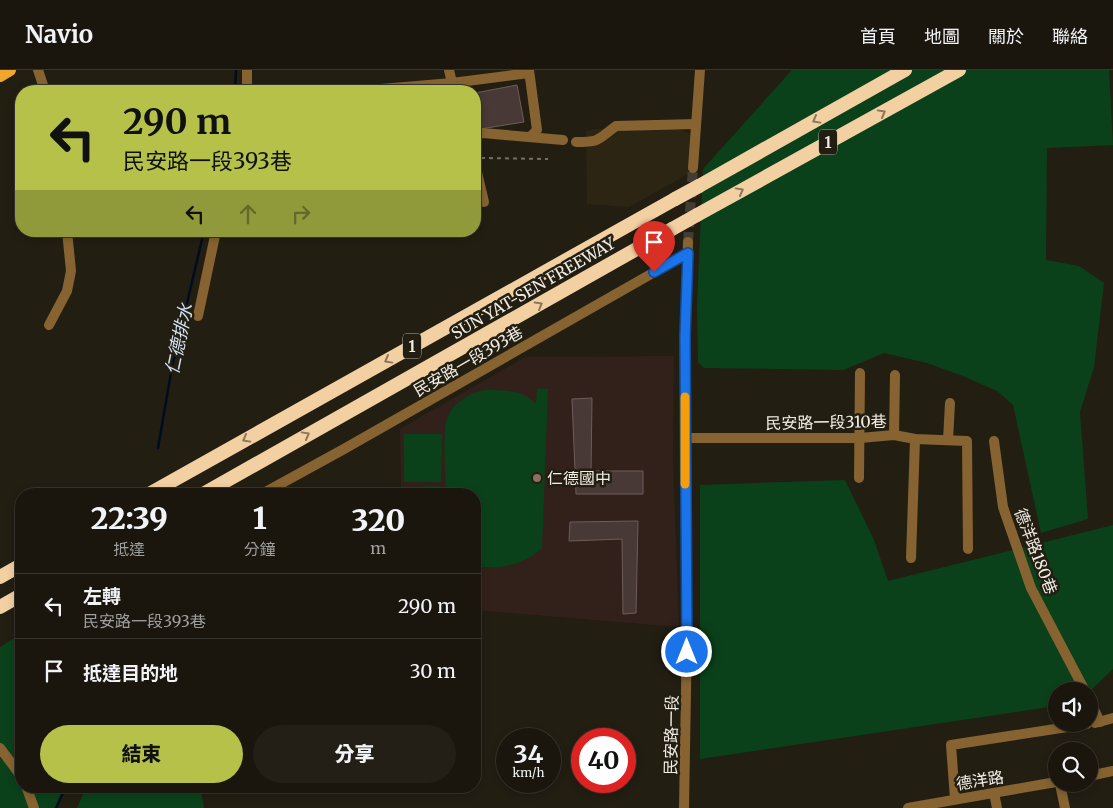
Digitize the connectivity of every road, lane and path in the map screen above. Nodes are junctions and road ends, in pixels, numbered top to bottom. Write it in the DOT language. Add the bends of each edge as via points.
graph roads {
  1 [pos="10,70"];
  2 [pos="38,70"];
  3 [pos="247,70"];
  4 [pos="449,70"];
  5 [pos="700,70"];
  6 [pos="905,70"];
  7 [pos="959,70"];
  8 [pos="529,71"];
  9 [pos="0,76"];
  10 [pos="43,85"];
  11 [pos="247,85"];
  12 [pos="453,85"];
  13 [pos="462,85"];
  14 [pos="696,124"];
  15 [pos="481,134"];
  16 [pos="530,138"];
  17 [pos="563,140"];
  18 [pos="576,142"];
  19 [pos="481,158"];
  20 [pos="548,159"];
  21 [pos="693,168"];
  22 [pos="481,189"];
  23 [pos="484,202"];
  24 [pos="68,237"];
  25 [pos="215,237"];
  26 [pos="688,242"];
  27 [pos="688,253"];
  28 [pos="198,316"];
  29 [pos="49,325"];
  30 [pos="860,373"];
  31 [pos="895,375"];
  32 [pos="950,403"];
  33 [pos="894,435"];
  34 [pos="685,438"];
  35 [pos="860,438"];
  36 [pos="915,439"];
  37 [pos="948,440"];
  38 [pos="994,441"];
  39 [pos="859,478"];
  40 [pos="160,488"];
  41 [pos="214,488"];
  42 [pos="273,488"];
  43 [pos="968,549"];
  44 [pos="911,558"];
  45 [pos="15,568"];
  46 [pos="0,577"];
  47 [pos="15,598"];
  48 [pos="0,607"];
  49 [pos="1080,682"];
  50 [pos="1098,718"];
  51 [pos="1113,718"];
  52 [pos="1100,722"];
  53 [pos="1048,730"];
  54 [pos="0,748"];
  55 [pos="15,768"];
  56 [pos="1113,771"];
  57 [pos="1098,774"];
  58 [pos="1048,783"];
  59 [pos="1062,792"];
  60 [pos="29,793"];
  61 [pos="994,793"];
  62 [pos="955,799"];
  63 [pos="34,808"];
  64 [pos="684,808"];
  65 [pos="908,808"];
  66 [pos="996,808"];
  67 [pos="1065,808"];
  1 -- 9 [label="main road"];
  2 -- 10 [label="street"];
  3 -- 11 [label="street"];
  4 -- 12 [label="street"];
  5 -- 14 [label="street"];
  6 -- 40 [label="highway, SUN YAT-SEN FREEWAY / 1, one-way, bridge"];
  41 -- 7 [label="highway, SUN YAT-SEN FREEWAY / 1, one-way, bridge"];
  8 -- 13 [label="street"];
  8 -- 16 [label="street" via="537,130"];
  14 -- 18 [label="street" via="616,126 601,140"];
  14 -- 21 [label="street"];
  15 -- 16 [label="street"];
  16 -- 17 [label="street"];
  19 -- 20 [label="path"];
  22 -- 23 [label="street"];
  24 -- 29 [label="street" via="71,271 67,291"];
  25 -- 28 [label="street"];
  26 -- 27 [label="street, 民安路一段"];
  27 -- 34 [label="street, 民安路一段"];
  27 -- 42 [label="street, 民安路一段393巷"];
  30 -- 35 [label="street"];
  31 -- 33 [label="street"];
  32 -- 37 [label="street"];
  33 -- 35 [label="street, 民安路一段310巷"];
  33 -- 36 [label="street, 民安路一段310巷"];
  34 -- 35 [label="street, 民安路一段310巷"];
  34 -- 64 [label="street, 民安路一段" via="687,632"];
  35 -- 39 [label="street"];
  36 -- 37 [label="street, 民安路一段310巷"];
  36 -- 44 [label="street"];
  37 -- 43 [label="street, 民安路一段310巷" via="967,441"];
  38 -- 49 [label="street, 德洋路180巷" via="1003,507 1031,588"];
  45 -- 46 [label="highway"];
  47 -- 48 [label="highway"];
  50 -- 52 [label="street"];
  51 -- 52 [label="street"];
  53 -- 62 [label="street" via="951,745"];
  54 -- 55 [label="street"];
  56 -- 57 [label="street"];
  58 -- 61 [label="street, 德洋路"];
  59 -- 67 [label="street"];
  60 -- 63 [label="street"];
  61 -- 62 [label="street, 德洋路"];
  61 -- 66 [label="street"];
  62 -- 65 [label="street, 德洋路"];
}
